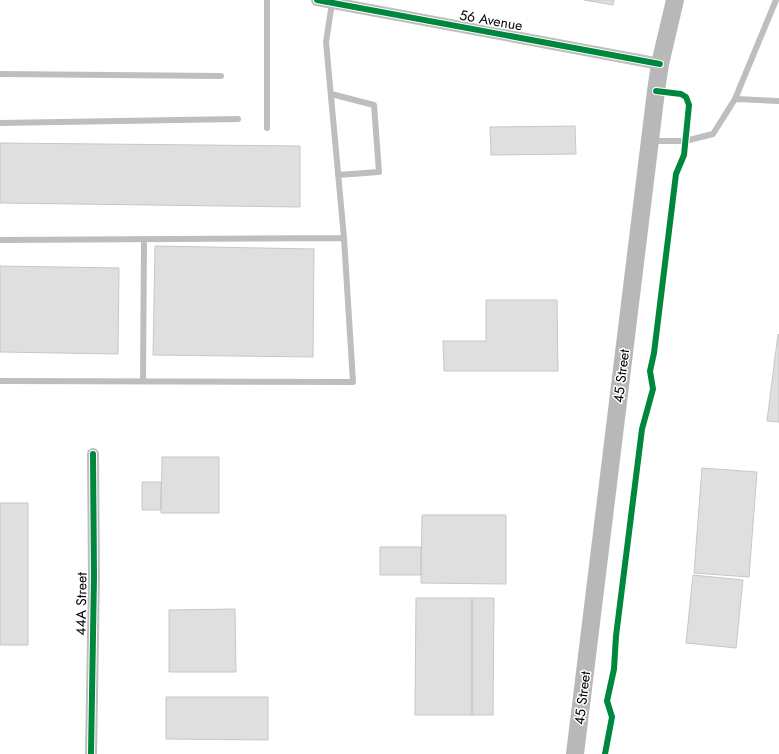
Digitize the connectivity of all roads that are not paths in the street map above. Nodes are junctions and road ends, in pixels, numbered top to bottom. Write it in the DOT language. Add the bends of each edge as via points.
graph roads {
  1 [pos="267,0"];
  2 [pos="317,0"];
  3 [pos="675,0"];
  4 [pos="776,0"];
  5 [pos="332,3"];
  6 [pos="660,64"];
  7 [pos="0,74"];
  8 [pos="221,76"];
  9 [pos="331,94"];
  10 [pos="735,99"];
  11 [pos="779,101"];
  12 [pos="238,119"];
  13 [pos="0,123"];
  14 [pos="267,128"];
  15 [pos="650,141"];
  16 [pos="338,175"];
  17 [pos="344,238"];
  18 [pos="144,239"];
  19 [pos="0,240"];
  20 [pos="0,381"];
  21 [pos="143,381"];
  22 [pos="93,454"];
  23 [pos="92,754"];
  24 [pos="575,754"];
  1 -- 14 [label="lane"];
  2 -- 5 [label="street, 56 Avenue"];
  3 -- 6 [label="main road, 45 Street"];
  4 -- 10 [label="lane"];
  5 -- 6 [label="street, 56 Avenue"];
  5 -- 9 [label="lane" via="326,42"];
  6 -- 15 [label="main road, 45 Street"];
  7 -- 8 [label="lane"];
  9 -- 16 [label="lane"];
  9 -- 16 [label="lane" via="374,105 379,172"];
  10 -- 11 [label="lane"];
  10 -- 15 [label="lane" via="713,134 686,141"];
  12 -- 13 [label="lane"];
  15 -- 24 [label="main road, 45 Street"];
  16 -- 17 [label="lane"];
  17 -- 18 [label="lane"];
  17 -- 21 [label="lane" via="353,382"];
  18 -- 19 [label="lane"];
  18 -- 21 [label="lane"];
  20 -- 21 [label="lane"];
  22 -- 23 [label="street, 44A Street"];
}
